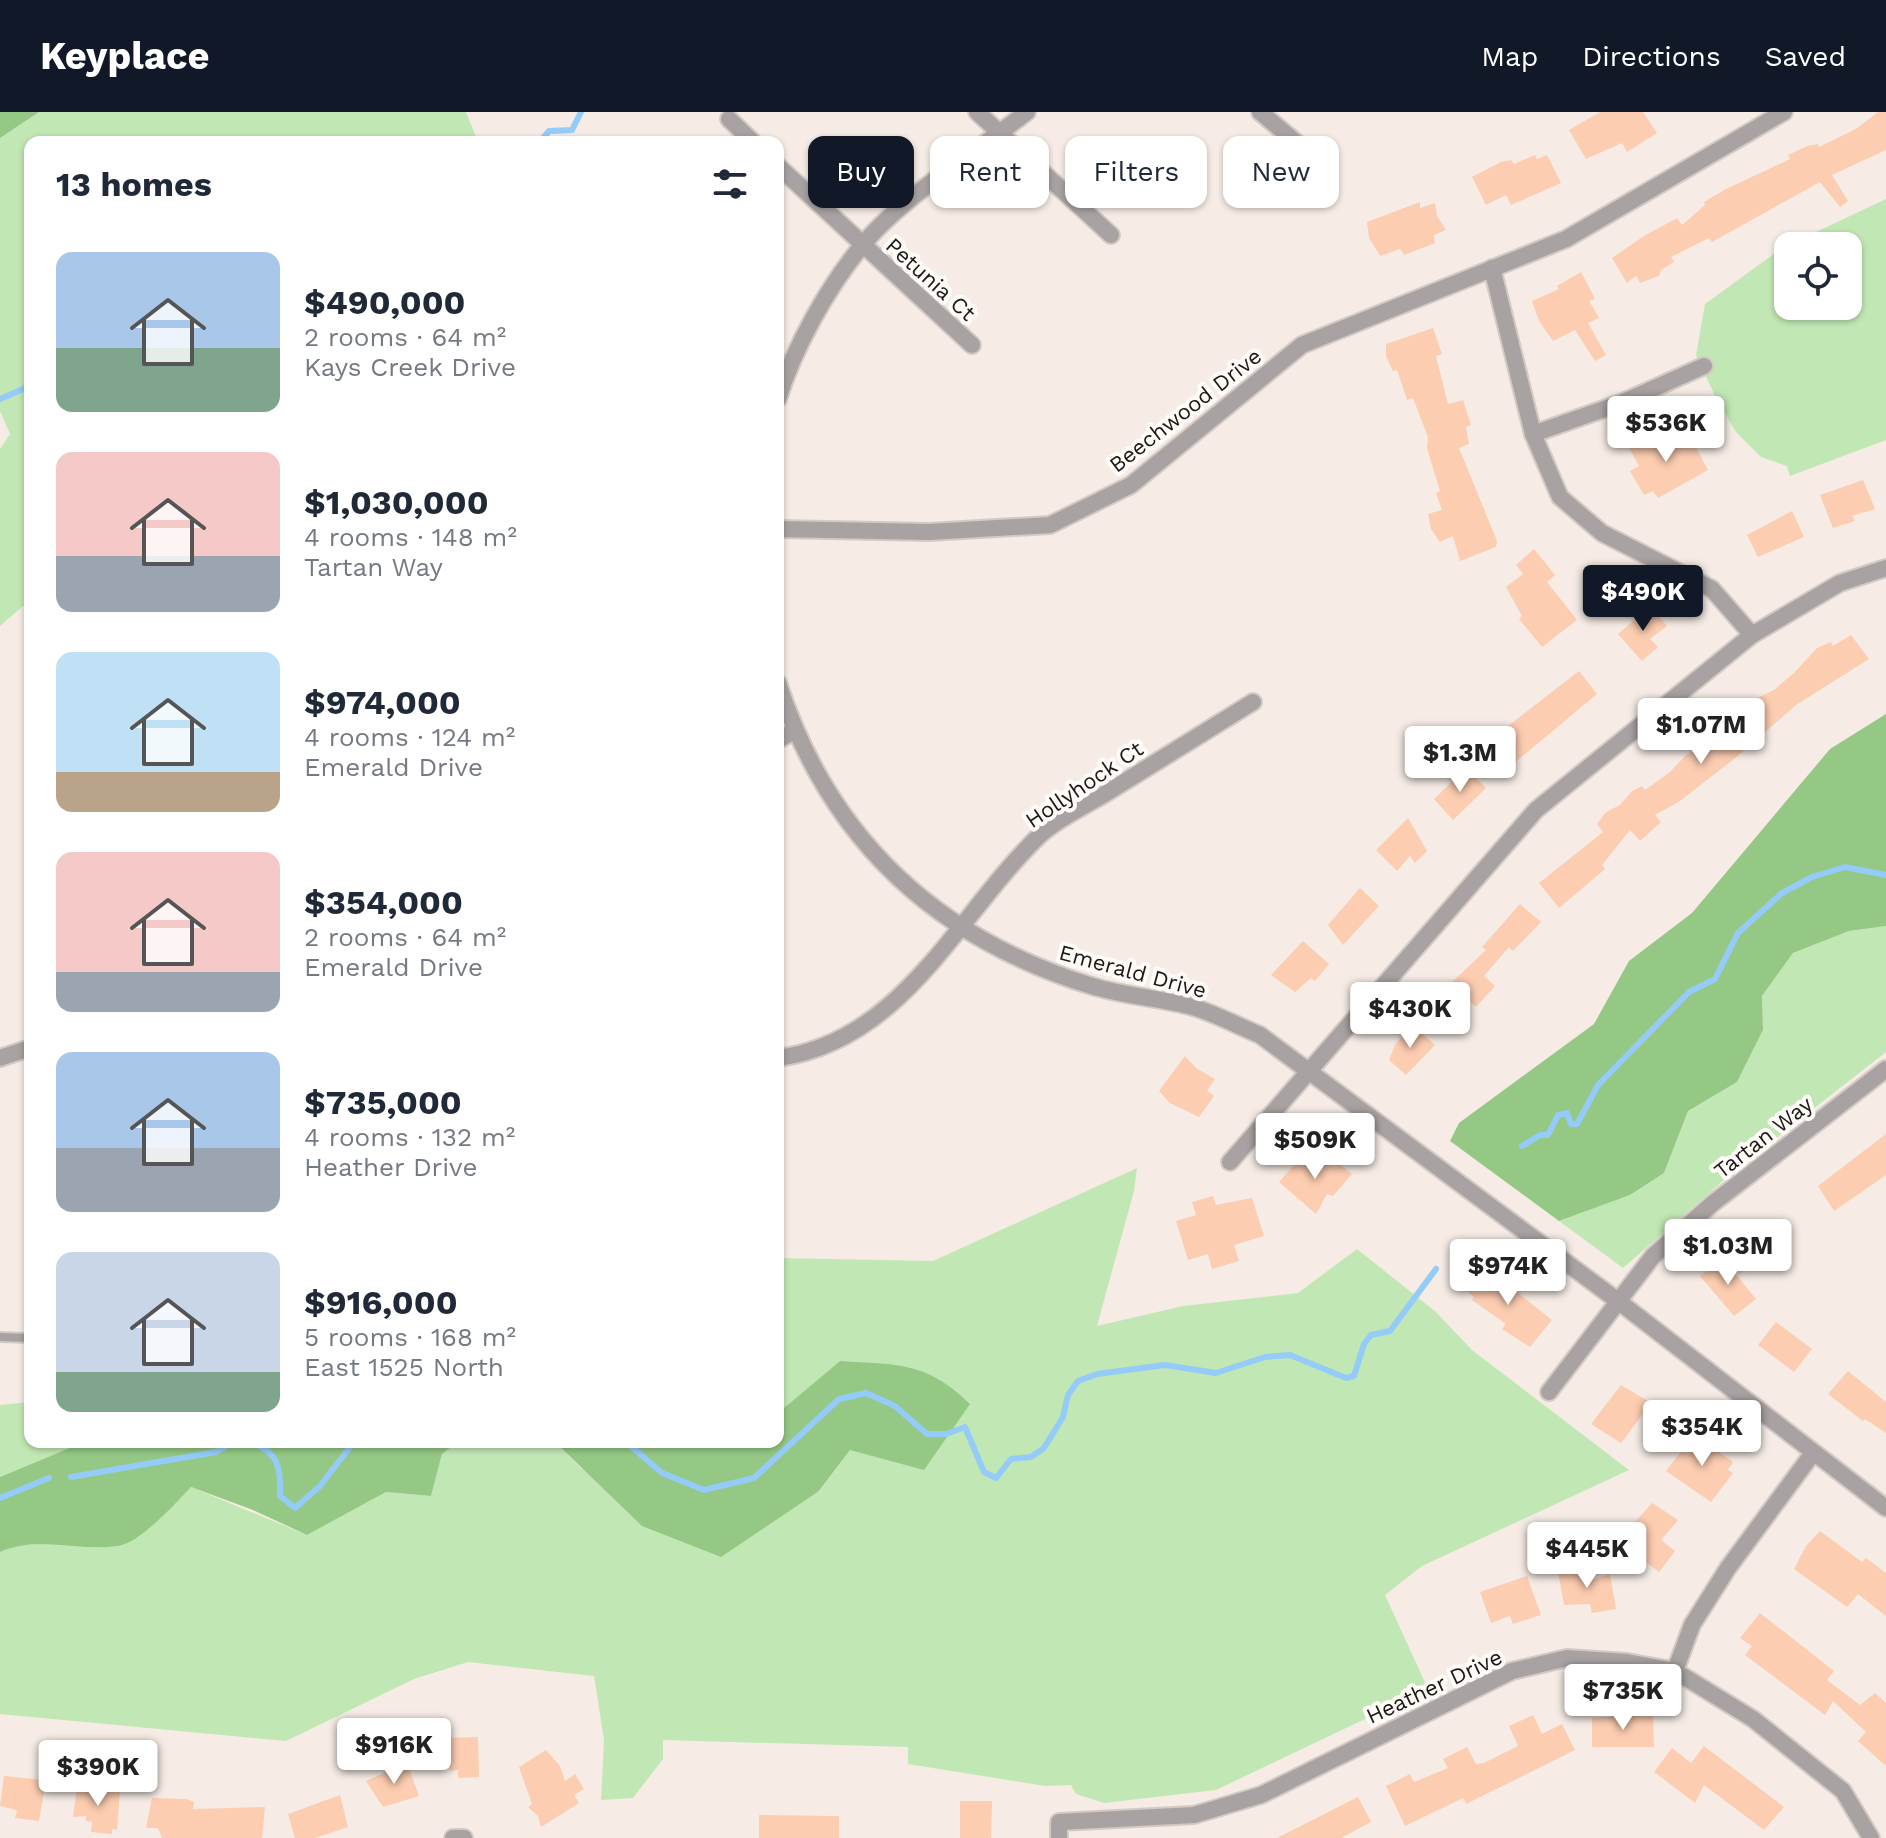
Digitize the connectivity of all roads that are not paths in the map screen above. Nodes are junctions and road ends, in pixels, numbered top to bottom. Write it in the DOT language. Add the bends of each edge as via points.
graph roads {
  1 [pos="977,112"];
  2 [pos="1027,112"];
  3 [pos="1260,112"];
  4 [pos="1784,112"];
  5 [pos="729,119"];
  6 [pos="1000,134"];
  7 [pos="747,136"];
  8 [pos="1289,136"];
  9 [pos="784,172"];
  10 [pos="1111,235"];
  11 [pos="861,246"];
  12 [pos="1492,268"];
  13 [pos="972,345"];
  14 [pos="1704,366"];
  15 [pos="784,380"];
  16 [pos="1533,434"];
  17 [pos="784,529"];
  18 [pos="1886,568"];
  19 [pos="1752,635"];
  20 [pos="784,701"];
  21 [pos="1253,702"];
  22 [pos="794,731"];
  23 [pos="784,737"];
  24 [pos="960,927"];
  25 [pos="24,1050"];
  26 [pos="784,1056"];
  27 [pos="0,1058"];
  28 [pos="1886,1069"];
  29 [pos="1308,1071"];
  30 [pos="1230,1162"];
  31 [pos="1618,1301"];
  32 [pos="0,1337"];
  33 [pos="24,1338"];
  34 [pos="1549,1392"];
  35 [pos="1813,1453"];
  36 [pos="1886,1508"];
  37 [pos="1675,1671"];
  38 [pos="1059,1830"];
  39 [pos="1871,1838"];
  1 -- 6 [label="street"];
  2 -- 6 [label="street"];
  3 -- 8 [label="street"];
  4 -- 12 [label="street, Beechwood Drive" via="1566,239"];
  5 -- 7 [label="street"];
  6 -- 10 [label="street"];
  6 -- 11 [label="street" via="966,156"];
  9 -- 11 [label="street, Petunia Ct"];
  11 -- 13 [label="street, Petunia Ct"];
  11 -- 15 [label="street" via="824,301"];
  12 -- 16 [label="street"];
  12 -- 17 [label="street, Beechwood Drive" via="1302,345 1131,485 1050,525 929,532"];
  14 -- 16 [label="street"];
  16 -- 19 [label="street" via="1560,497 1602,533 1712,589"];
  18 -- 19 [label="street" via="1840,583"];
  19 -- 29 [label="street" via="1536,810"];
  20 -- 22 [label="street, Emerald Drive"];
  21 -- 24 [label="street, Hollyhock Ct" via="1043,833"];
  22 -- 23 [label="street"];
  22 -- 24 [label="street, Emerald Drive" via="841,816 919,896"];
  24 -- 26 [label="street, Hollyhock Ct" via="890,1007 812,1049"];
  24 -- 29 [label="street, Emerald Drive" via="1044,970 1208,1013 1260,1035"];
  25 -- 27 [label="street"];
  28 -- 31 [label="street, Tartan Way" via="1712,1204 1653,1256"];
  29 -- 30 [label="street"];
  29 -- 31 [label="street, Emerald Drive"];
  31 -- 34 [label="street, Tartan Way"];
  31 -- 35 [label="street, Emerald Drive"];
  32 -- 33 [label="lane"];
  35 -- 36 [label="street, Emerald Drive"];
  35 -- 37 [label="street" via="1728,1568 1692,1625"];
  37 -- 38 [label="street, Heather Drive" via="1567,1658 1512,1671 1261,1795 1194,1815"];
  37 -- 39 [label="street, Heather Drive" via="1753,1719 1843,1791"];
}
